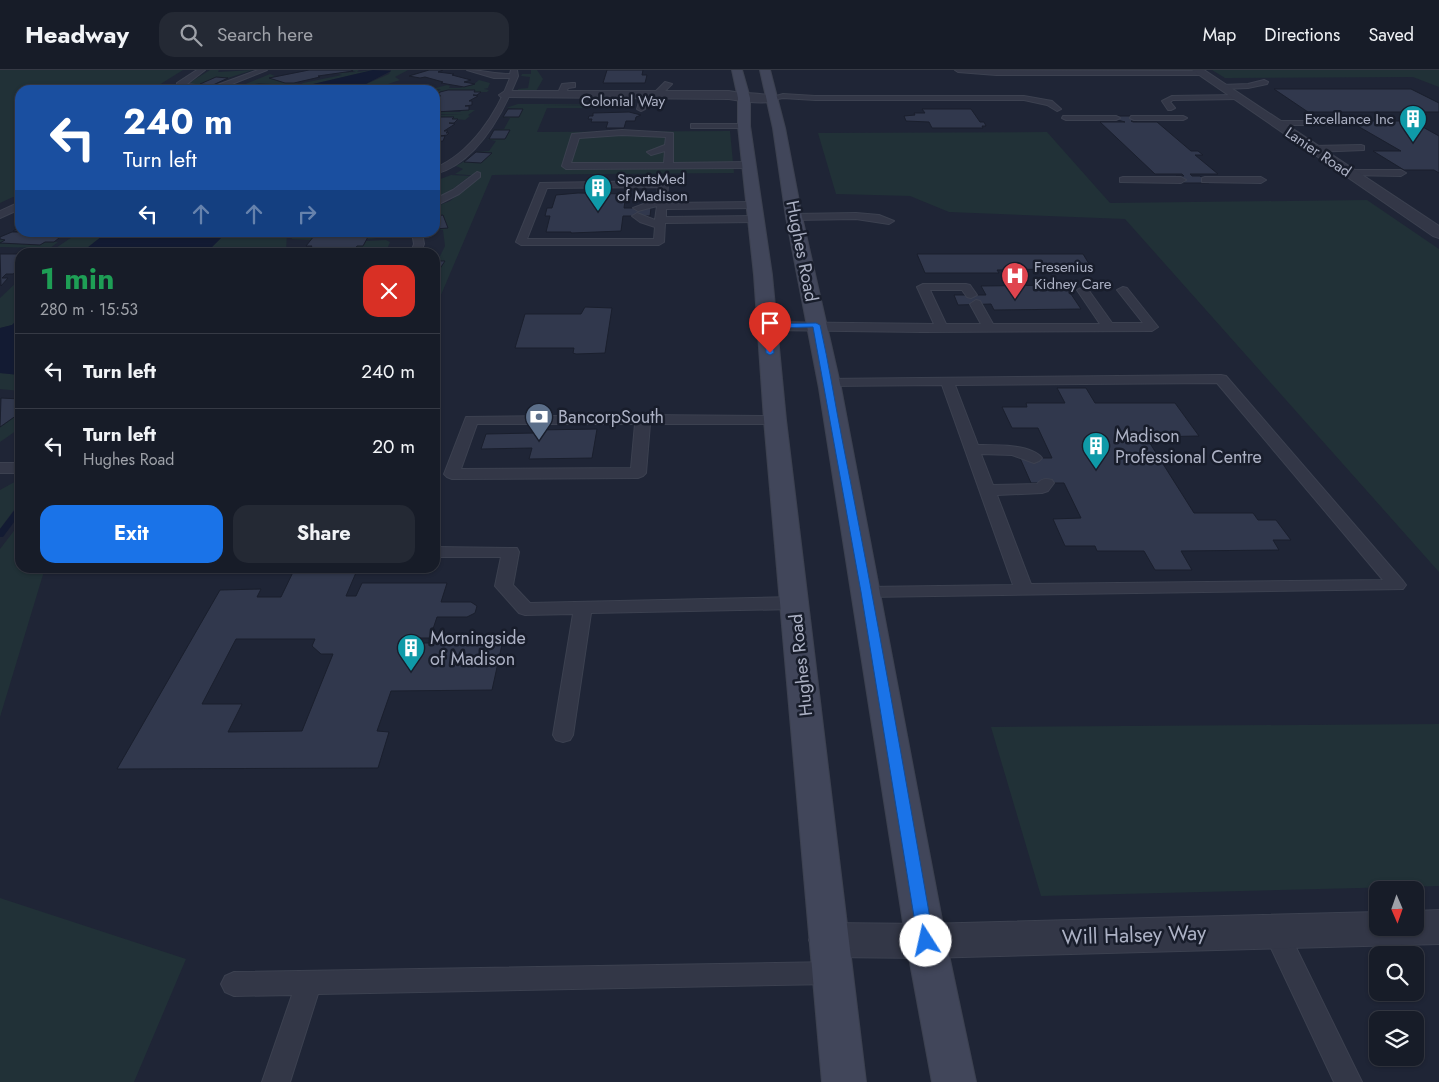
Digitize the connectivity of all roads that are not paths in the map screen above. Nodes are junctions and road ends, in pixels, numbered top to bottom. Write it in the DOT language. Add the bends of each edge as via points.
graph roads {
  1 [pos="202,70"];
  2 [pos="264,70"];
  3 [pos="470,70"];
  4 [pos="737,70"];
  5 [pos="765,70"];
  6 [pos="958,70"];
  7 [pos="1000,72"];
  8 [pos="1200,72"];
  9 [pos="514,73"];
  10 [pos="1264,82"];
  11 [pos="668,84"];
  12 [pos="180,85"];
  13 [pos="224,85"];
  14 [pos="572,85"];
  15 [pos="1222,87"];
  16 [pos="659,95"];
  17 [pos="1236,96"];
  18 [pos="504,98"];
  19 [pos="560,98"];
  20 [pos="744,98"];
  21 [pos="773,98"];
  22 [pos="1171,108"];
  23 [pos="1056,109"];
  24 [pos="1271,117"];
  25 [pos="1066,118"];
  26 [pos="1116,118"];
  27 [pos="1134,118"];
  28 [pos="1183,118"];
  29 [pos="1329,123"];
  30 [pos="694,126"];
  31 [pos="744,126"];
  32 [pos="670,147"];
  33 [pos="1361,148"];
  34 [pos="1314,149"];
  35 [pos="668,163"];
  36 [pos="748,165"];
  37 [pos="440,169"];
  38 [pos="1350,173"];
  39 [pos="1401,173"];
  40 [pos="477,175"];
  41 [pos="1123,180"];
  42 [pos="1181,180"];
  43 [pos="1205,180"];
  44 [pos="1261,180"];
  45 [pos="440,201"];
  46 [pos="662,204"];
  47 [pos="15,208"];
  48 [pos="1431,210"];
  49 [pos="1406,211"];
  50 [pos="755,212"];
  51 [pos="0,215"];
  52 [pos="794,218"];
  53 [pos="889,220"];
  54 [pos="661,222"];
  55 [pos="1439,233"];
  56 [pos="1083,290"];
  57 [pos="1123,290"];
  58 [pos="816,325"];
  59 [pos="768,326"];
  60 [pos="1108,327"];
  61 [pos="942,328"];
  62 [pos="989,328"];
  63 [pos="947,380"];
  64 [pos="829,382"];
  65 [pos="643,419"];
  66 [pos="775,420"];
  67 [pos="972,450"];
  68 [pos="1034,458"];
  69 [pos="0,468"];
  70 [pos="15,468"];
  71 [pos="1046,483"];
  72 [pos="988,490"];
  73 [pos="440,552"];
  74 [pos="1024,590"];
  75 [pos="867,592"];
  76 [pos="794,603"];
  77 [pos="583,608"];
  78 [pos="563,735"];
  79 [pos="1439,927"];
  80 [pos="1275,931"];
  81 [pos="926,941"];
  82 [pos="831,956"];
  83 [pos="308,982"];
  84 [pos="234,984"];
  85 [pos="276,1082"];
  86 [pos="844,1082"];
  87 [pos="954,1082"];
  88 [pos="1348,1082"];
  1 -- 12 [label="lane"];
  2 -- 13 [label="lane"];
  3 -- 9 [label="lane" via="494,76"];
  4 -- 20 [label="main road, Hughes Road"];
  5 -- 21 [label="main road, Hughes Road"];
  6 -- 7 [label="lane"];
  7 -- 8 [label="lane"];
  8 -- 15 [label="street, Lanier Road"];
  9 -- 18 [label="lane"];
  10 -- 15 [label="lane"];
  11 -- 16 [label="lane"];
  14 -- 19 [label="lane" via="565,86"];
  15 -- 17 [label="street, Lanier Road"];
  16 -- 19 [label="street, Colonial Way"];
  16 -- 20 [label="street, Colonial Way" via="729,94"];
  17 -- 22 [label="lane" via="1172,98 1166,101"];
  17 -- 24 [label="street, Lanier Road"];
  18 -- 19 [label="street, Colonial Way"];
  18 -- 37 [label="lane" via="467,150"];
  19 -- 20 [label="street, Colonial Way" via="642,105 731,102"];
  20 -- 21 [label="street, Colonial Way"];
  20 -- 31 [label="main road, Hughes Road"];
  21 -- 23 [label="lane" via="1024,98 1049,103"];
  21 -- 52 [label="main road, Hughes Road"];
  24 -- 29 [label="lane"];
  24 -- 34 [label="street, Lanier Road"];
  25 -- 26 [label="lane"];
  27 -- 28 [label="lane"];
  30 -- 31 [label="lane"];
  31 -- 36 [label="main road, Hughes Road"];
  32 -- 35 [label="lane"];
  32 -- 35 [label="lane" via="651,155"];
  32 -- 35 [label="lane" via="670,135 657,133 575,136 566,166"];
  33 -- 34 [label="lane"];
  34 -- 38 [label="street, Lanier Road"];
  35 -- 36 [label="lane"];
  36 -- 50 [label="main road, Hughes Road"];
  38 -- 39 [label="lane"];
  38 -- 49 [label="street, Lanier Road"];
  40 -- 45 [label="lane"];
  41 -- 42 [label="lane"];
  43 -- 44 [label="lane"];
  46 -- 50 [label="lane"];
  46 -- 54 [label="lane"];
  46 -- 54 [label="lane" via="638,212 644,220"];
  46 -- 54 [label="lane" via="663,184 543,185 521,242 659,242"];
  47 -- 51 [label="lane"];
  48 -- 49 [label="street"];
  49 -- 55 [label="street, Lanier Road"];
  50 -- 54 [label="lane"];
  50 -- 59 [label="main road, Hughes Road"];
  52 -- 53 [label="lane" via="866,217"];
  52 -- 58 [label="main road, Hughes Road"];
  56 -- 60 [label="lane"];
  57 -- 60 [label="lane" via="1152,327"];
  58 -- 59 [label="lane"];
  58 -- 61 [label="lane"];
  58 -- 64 [label="main road, Hughes Road"];
  59 -- 66 [label="main road, Hughes Road"];
  60 -- 62 [label="lane"];
  61 -- 62 [label="lane"];
  61 -- 62 [label="lane" via="923,287 966,287"];
  63 -- 64 [label="lane"];
  63 -- 67 [label="lane"];
  63 -- 74 [label="lane" via="1221,379 1397,585"];
  64 -- 75 [label="main road, Hughes Road"];
  65 -- 65 [label="lane" via="471,420 452,474 638,473"];
  65 -- 66 [label="lane"];
  66 -- 76 [label="main road, Hughes Road"];
  67 -- 68 [label="lane" via="1022,452"];
  67 -- 72 [label="lane"];
  69 -- 70 [label="lane"];
  71 -- 72 [label="lane" via="1042,488 1030,490"];
  72 -- 74 [label="lane"];
  73 -- 77 [label="lane" via="511,552 504,586 525,609"];
  74 -- 75 [label="lane"];
  75 -- 81 [label="main road, Hughes Road"];
  76 -- 77 [label="lane"];
  76 -- 82 [label="main road, Hughes Road"];
  77 -- 78 [label="lane"];
  79 -- 80 [label="street, Will Halsey Way"];
  80 -- 81 [label="street, Will Halsey Way"];
  80 -- 88 [label="lane"];
  81 -- 82 [label="street, Will Halsey Way"];
  81 -- 87 [label="main road, Hughes Road"];
  82 -- 83 [label="lane"];
  82 -- 86 [label="main road, Hughes Road"];
  83 -- 84 [label="lane"];
  83 -- 85 [label="lane"];
}
